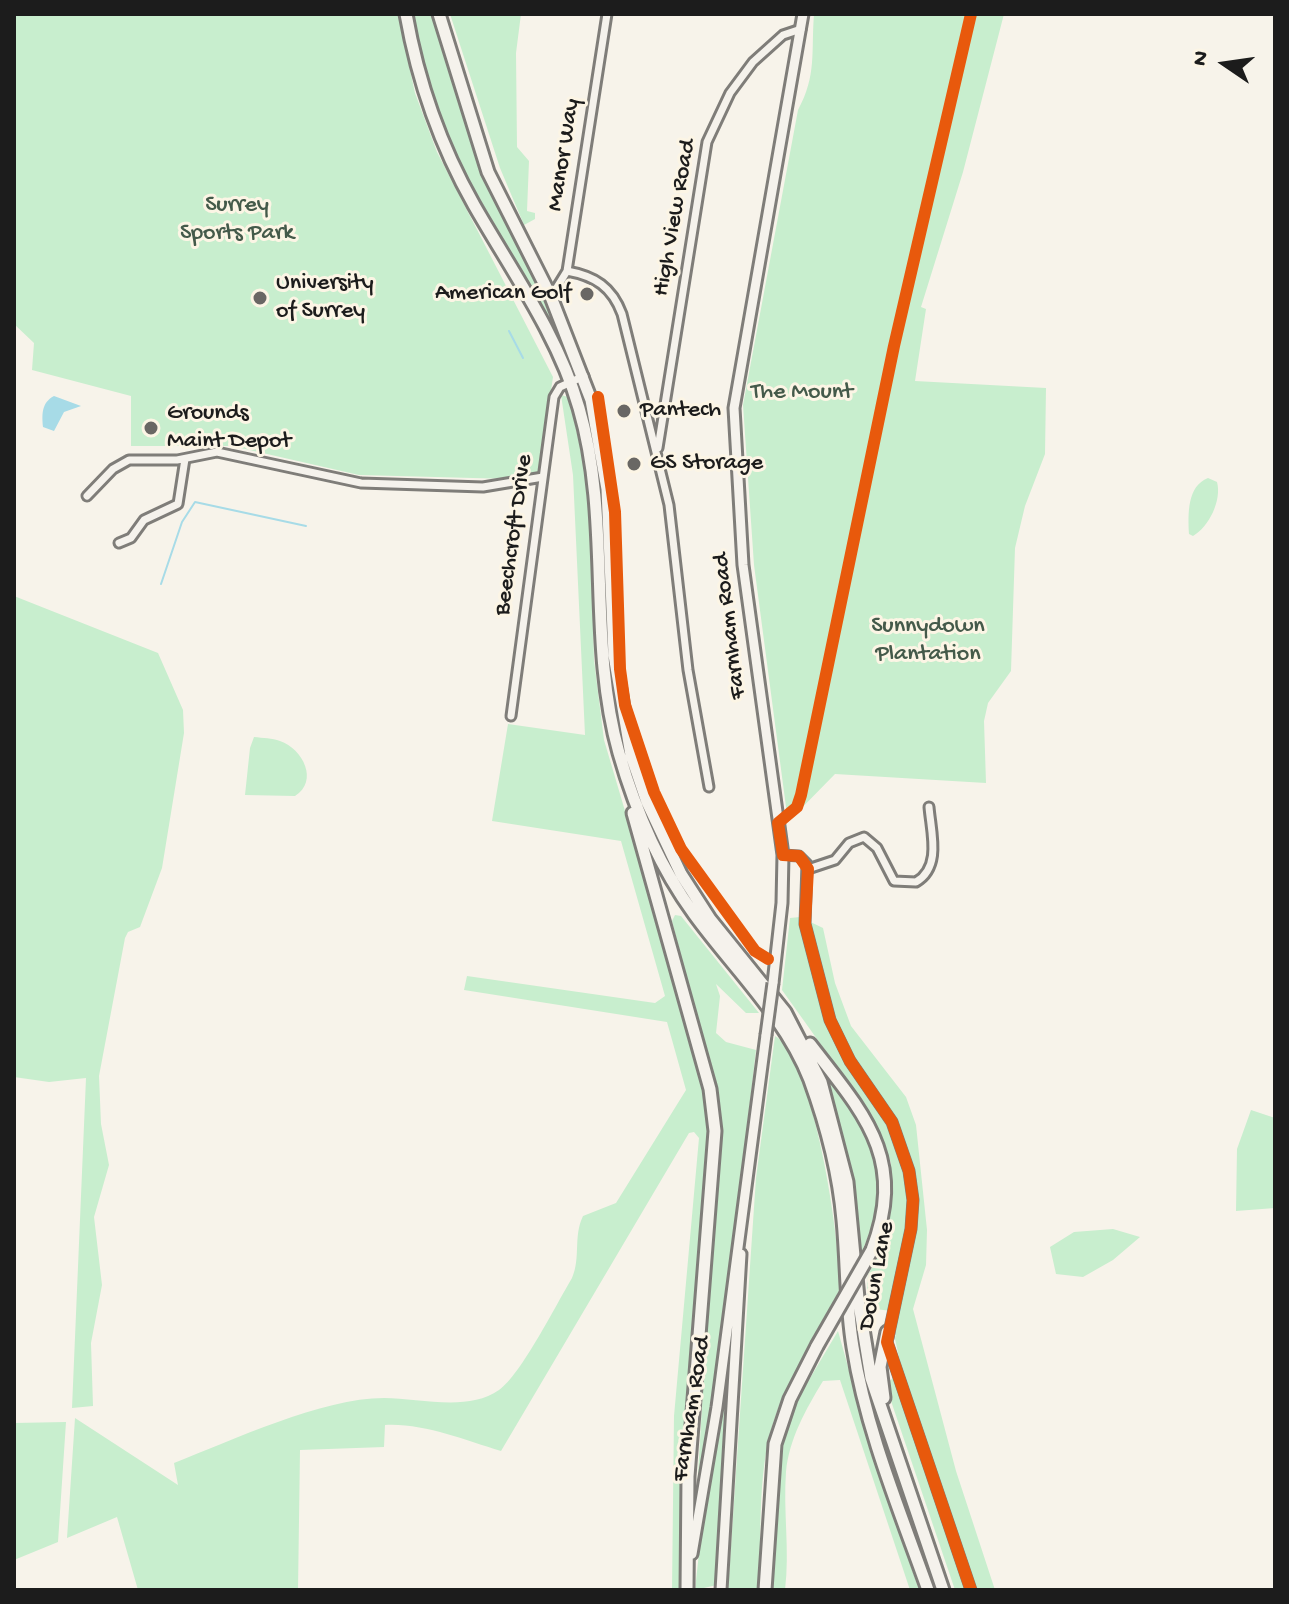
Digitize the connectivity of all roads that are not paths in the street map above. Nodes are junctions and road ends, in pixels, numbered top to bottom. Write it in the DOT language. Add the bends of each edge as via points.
graph roads {
  1 [pos="406,14"];
  2 [pos="439,14"];
  3 [pos="607,14"];
  4 [pos="803,14"];
  5 [pos="801,29"];
  6 [pos="567,271"];
  7 [pos="551,297"];
  8 [pos="584,376"];
  9 [pos="570,381"];
  10 [pos="649,416"];
  11 [pos="663,416"];
  12 [pos="658,450"];
  13 [pos="185,459"];
  14 [pos="543,477"];
  15 [pos="87,496"];
  16 [pos="119,543"];
  17 [pos="511,716"];
  18 [pos="624,770"];
  19 [pos="709,787"];
  20 [pos="929,807"];
  21 [pos="783,855"];
  22 [pos="808,869"];
  23 [pos="785,1012"];
  24 [pos="740,1235"];
  25 [pos="887,1332"];
  26 [pos="905,1482"];
  27 [pos="688,1590"];
  28 [pos="721,1590"];
  29 [pos="765,1590"];
  30 [pos="928,1590"];
  31 [pos="943,1590"];
  32 [pos="971,1590"];
  1 -- 9 [label="highway" via="422,84 452,163"];
  2 -- 7 [label="highway" via="488,172"];
  3 -- 6 [label="street, Manor Way"];
  4 -- 5 [label="main road, Farnham Road"];
  5 -- 11 [label="street, High View Road" via="767,47 730,93 707,142"];
  5 -- 21 [label="main road, Farnham Road" via="734,408 745,579"];
  6 -- 7 [label="street, Manor Way"];
  6 -- 10 [label="street, High View Road" via="597,280 618,303"];
  7 -- 8 [label="highway"];
  8 -- 9 [label="street"];
  8 -- 23 [label="highway" via="607,489 615,667 631,755 661,834 693,893"];
  9 -- 14 [label="street, Beechcroft Drive" via="554,397"];
  9 -- 18 [label="highway" via="593,473 604,672"];
  10 -- 11 [label="street"];
  10 -- 12 [label="street, High View Road"];
  11 -- 12 [label="street, High View Road"];
  12 -- 19 [label="street, High View Road"];
  13 -- 14 [label="street" via="222,452 372,484 483,487"];
  13 -- 15 [label="street" via="129,460"];
  13 -- 16 [label="street" via="178,504 144,520 131,538"];
  14 -- 17 [label="street, Beechcroft Drive"];
  18 -- 27 [label="highway" via="714,1109 689,1465"];
  18 -- 30 [label="highway" via="677,888 777,1020 811,1083 839,1190 859,1377"];
  20 -- 22 [label="street" via="933,861 916,882 894,881 877,848 864,837 849,843 835,860"];
  21 -- 22 [label="street" via="799,856"];
  21 -- 24 [label="main road, Farnham Road, bridge" via="773,983"];
  22 -- 25 [label="street, Down Lane" via="805,924 830,1020 850,1061 892,1122 911,1180 909,1240"];
  23 -- 26 [label="highway" via="816,1068 830,1111 851,1202 868,1364"];
  23 -- 29 [label="highway, bridge" via="874,1133 886,1197 872,1250 790,1399 775,1444"];
  24 -- 27 [label="main road, Farnham Road"];
  24 -- 28 [label="main road, Farnham Road" via="742,1276"];
  25 -- 26 [label="highway" via="882,1389"];
  25 -- 32 [label="street, Down Lane" via="888,1349"];
  26 -- 31 [label="highway"];
}
